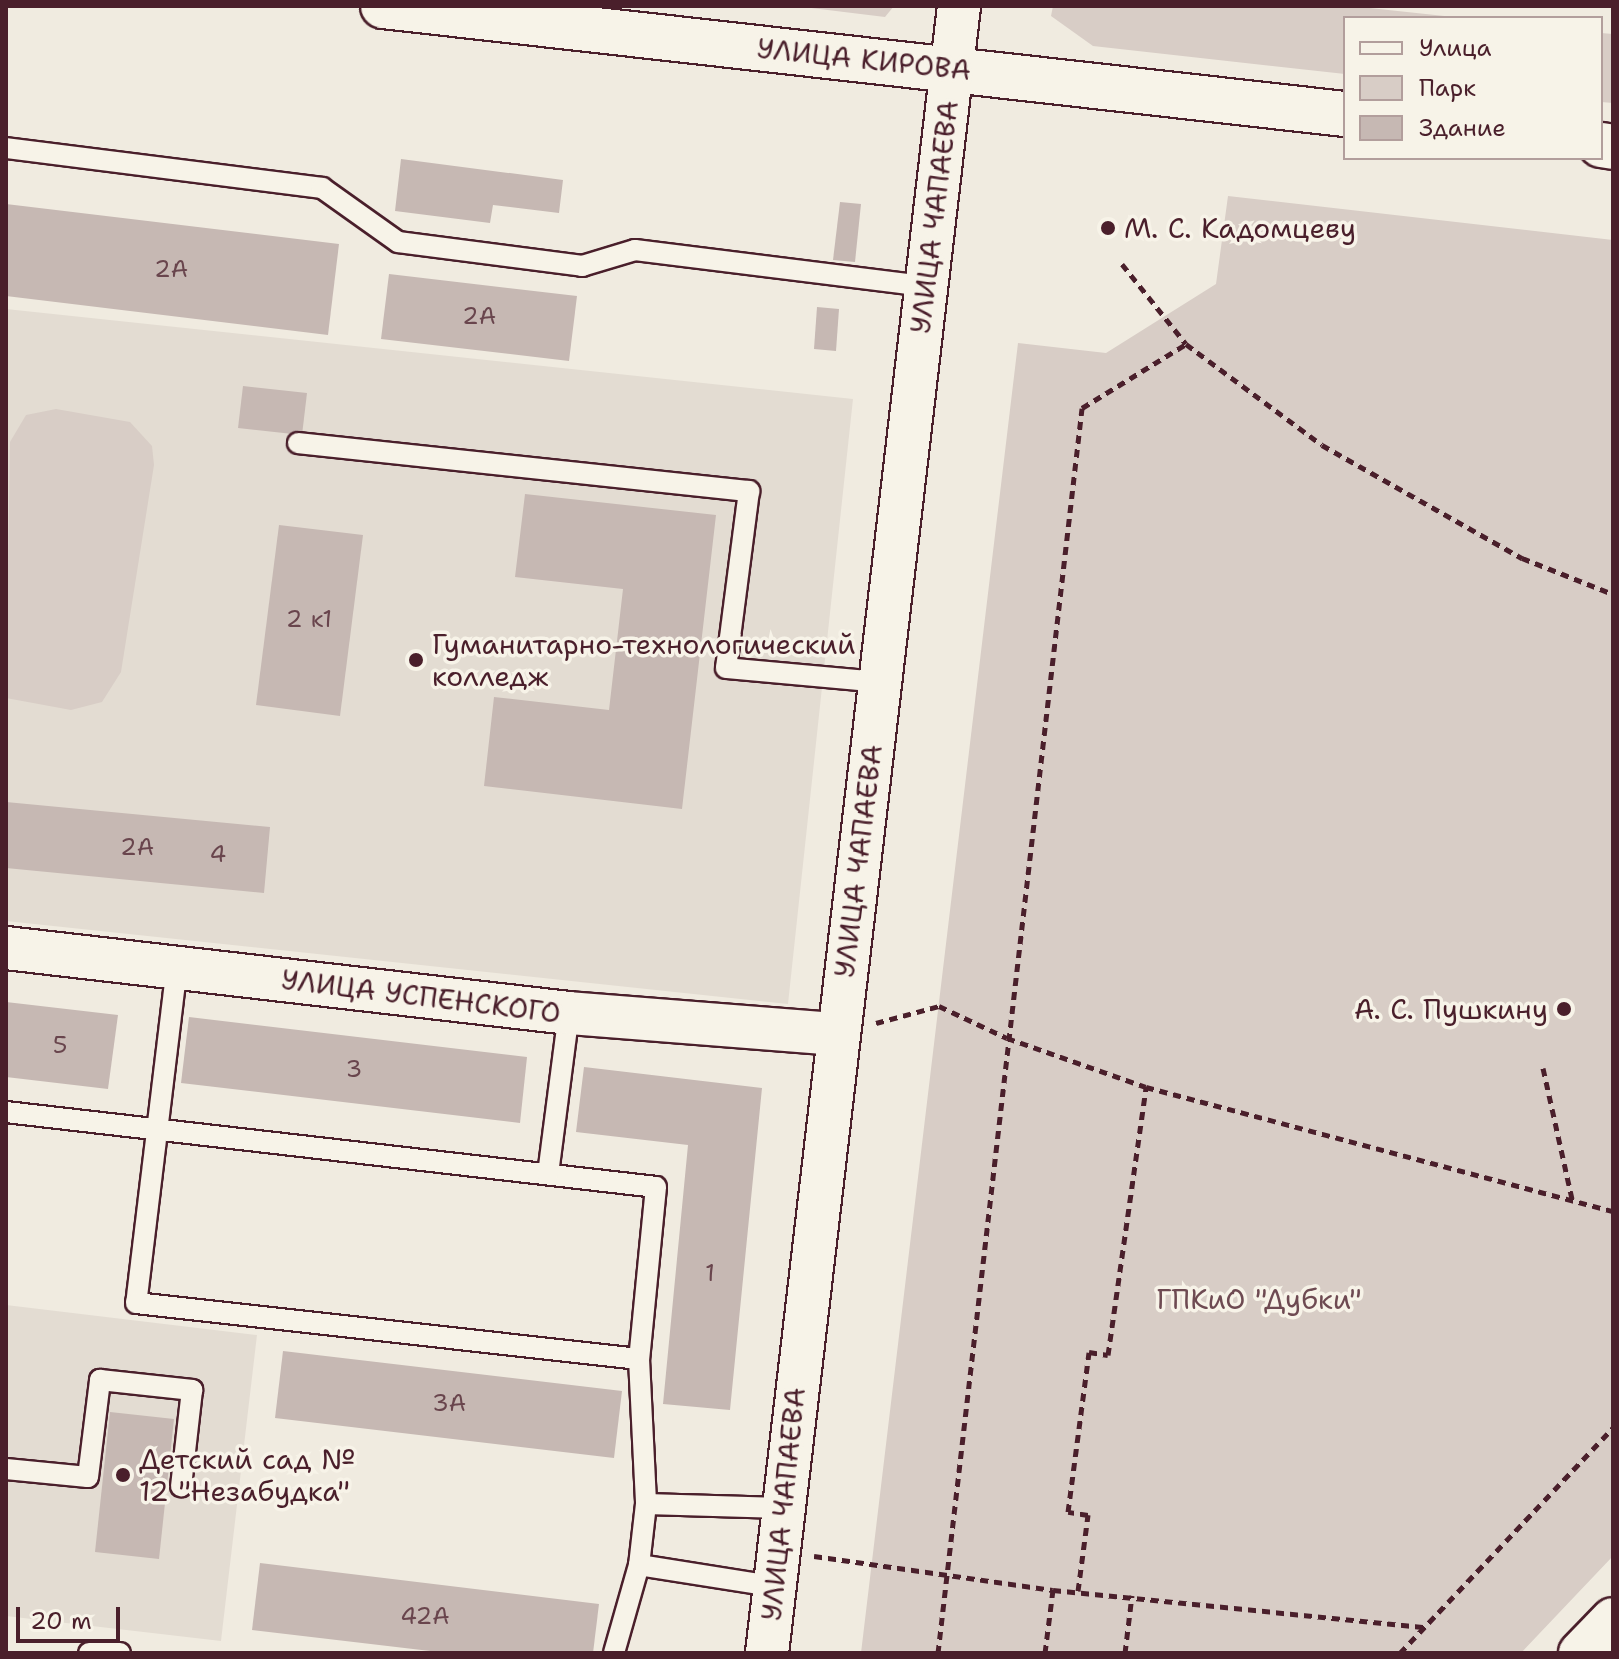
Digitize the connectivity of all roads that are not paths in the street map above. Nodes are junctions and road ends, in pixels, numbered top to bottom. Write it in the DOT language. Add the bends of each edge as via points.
graph roads {
  1 [pos="383,6"];
  2 [pos="959,6"];
  3 [pos="952,69"];
  4 [pos="1343,114"];
  5 [pos="6,148"];
  6 [pos="926,286"];
  7 [pos="298,443"];
  8 [pos="879,682"];
  9 [pos="6,948"];
  10 [pos="177,966"];
  11 [pos="569,1013"];
  12 [pos="838,1034"];
  13 [pos="6,1112"];
  14 [pos="157,1129"];
  15 [pos="548,1174"];
  16 [pos="639,1359"];
  17 [pos="6,1469"];
  18 [pos="181,1486"];
  19 [pos="646,1504"];
  20 [pos="782,1508"];
  21 [pos="639,1565"];
  22 [pos="774,1569"];
  23 [pos="1613,1619"];
  24 [pos="89,1653"];
  25 [pos="120,1653"];
  26 [pos="614,1653"];
  27 [pos="767,1653"];
  28 [pos="1580,1653"];
  1 -- 3 [label="main road, УЛИЦА КИРОВА"];
  2 -- 3 [label="street, УЛИЦА ЧАПАЕВА"];
  3 -- 4 [label="main road, УЛИЦА КИРОВА"];
  3 -- 6 [label="street, УЛИЦА ЧАПАЕВА"];
  5 -- 6 [label="lane" via="322,188 398,242 582,266 635,250"];
  6 -- 8 [label="street, УЛИЦА ЧАПАЕВА"];
  7 -- 8 [label="lane" via="749,491 726,668"];
  8 -- 12 [label="street, УЛИЦА ЧАПАЕВА"];
  9 -- 10 [label="street, УЛИЦА УСПЕНСКОГО"];
  10 -- 11 [label="street, УЛИЦА УСПЕНСКОГО"];
  10 -- 14 [label="lane"];
  11 -- 12 [label="street, УЛИЦА УСПЕНСКОГО"];
  11 -- 15 [label="lane"];
  12 -- 20 [label="street, УЛИЦА ЧАПАЕВА"];
  13 -- 14 [label="lane"];
  14 -- 15 [label="lane"];
  14 -- 16 [label="lane" via="136,1303"];
  15 -- 16 [label="lane" via="656,1187"];
  16 -- 19 [label="lane"];
  17 -- 18 [label="lane" via="88,1477 100,1380 192,1390"];
  19 -- 20 [label="lane"];
  19 -- 21 [label="lane"];
  20 -- 22 [label="street, УЛИЦА ЧАПАЕВА"];
  21 -- 22 [label="lane"];
  21 -- 26 [label="lane"];
  22 -- 27 [label="street, УЛИЦА ЧАПАЕВА"];
  23 -- 28 [label="street"];
  24 -- 25 [label="lane"];
}
